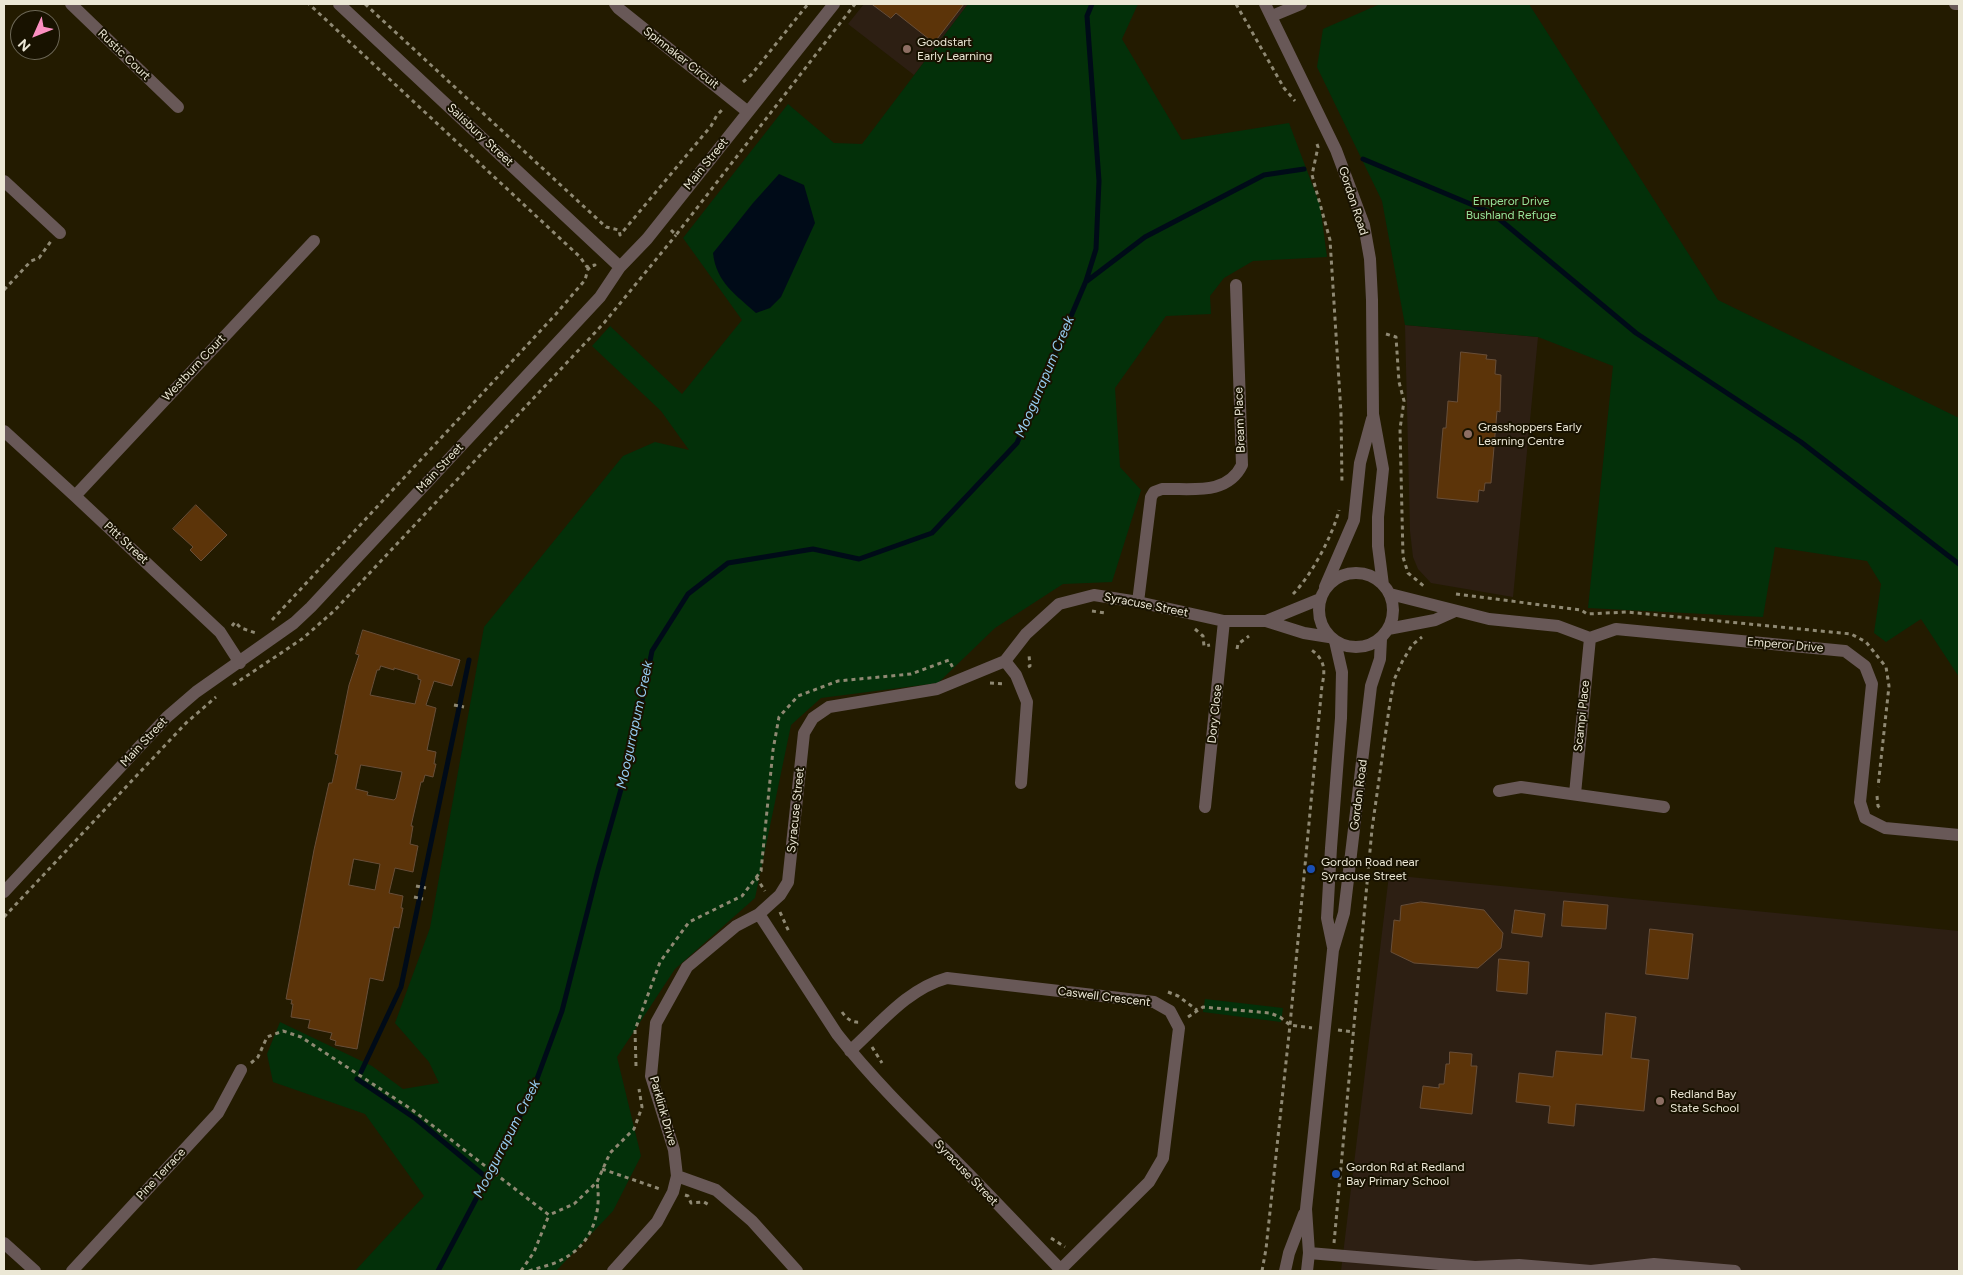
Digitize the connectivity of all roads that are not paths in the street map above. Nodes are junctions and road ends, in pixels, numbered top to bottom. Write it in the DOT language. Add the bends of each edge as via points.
graph roads {
  1 [pos="70,4"];
  2 [pos="339,4"];
  3 [pos="615,4"];
  4 [pos="834,4"];
  5 [pos="1265,4"];
  6 [pos="1302,4"];
  7 [pos="1955,4"];
  8 [pos="1959,4"];
  9 [pos="1272,16"];
  10 [pos="178,107"];
  11 [pos="748,112"];
  12 [pos="4,181"];
  13 [pos="58,232"];
  14 [pos="314,240"];
  15 [pos="620,266"];
  16 [pos="1236,284"];
  17 [pos="1373,414"];
  18 [pos="4,433"];
  19 [pos="75,496"];
  20 [pos="1386,590"];
  21 [pos="1322,595"];
  22 [pos="1138,602"];
  23 [pos="1455,611"];
  24 [pos="1224,621"];
  25 [pos="1266,621"];
  26 [pos="1384,634"];
  27 [pos="1590,638"];
  28 [pos="1332,639"];
  29 [pos="1005,661"];
  30 [pos="240,663"];
  31 [pos="1021,783"];
  32 [pos="1499,791"];
  33 [pos="1574,794"];
  34 [pos="1205,807"];
  35 [pos="1664,807"];
  36 [pos="1959,836"];
  37 [pos="4,892"];
  38 [pos="759,914"];
  39 [pos="1333,950"];
  40 [pos="850,1051"];
  41 [pos="241,1070"];
  42 [pos="677,1176"];
  43 [pos="1306,1209"];
  44 [pos="4,1243"];
  45 [pos="1308,1253"];
  46 [pos="1061,1270"];
  47 [pos="35,1271"];
  48 [pos="72,1271"];
  49 [pos="613,1271"];
  50 [pos="797,1271"];
  51 [pos="1285,1271"];
  52 [pos="1306,1271"];
  53 [pos="1735,1271"];
  1 -- 10 [label="street, Rustic Court"];
  2 -- 15 [label="street, Salisbury Street"];
  3 -- 11 [label="street, Spinnaker Circuit"];
  4 -- 11 [label="street, Main Street"];
  5 -- 9 [label="street, Gordon Road"];
  6 -- 9 [label="street"];
  7 -- 8 [label="street"];
  9 -- 17 [label="street, Gordon Road" via="1336,150 1364,225 1370,259"];
  11 -- 15 [label="street, Main Street" via="647,239"];
  12 -- 13 [label="street"];
  14 -- 19 [label="street, Westburn Court"];
  15 -- 30 [label="street, Main Street" via="600,297 311,607"];
  16 -- 22 [label="street, Bream Place" via="1242,465 1233,478 1218,487 1154,492"];
  17 -- 20 [label="street, Gordon Road" via="1383,469 1378,546"];
  17 -- 21 [label="street, Gordon Road" via="1360,463 1354,520"];
  18 -- 19 [label="street, Pitt Street"];
  19 -- 30 [label="street, Pitt Street" via="220,632"];
  20 -- 21 [label="street" via="1374,577 1351,573 1335,579"];
  20 -- 23 [label="street"];
  20 -- 26 [label="street" via="1393,606 1392,618"];
  21 -- 25 [label="street"];
  21 -- 28 [label="street" via="1319,619"];
  22 -- 24 [label="street, Syracuse Street"];
  22 -- 29 [label="street, Syracuse Street" via="1094,595 1060,604 1026,634"];
  23 -- 26 [label="street"];
  23 -- 27 [label="street" via="1489,619 1558,626"];
  24 -- 25 [label="street, Syracuse Street"];
  24 -- 34 [label="street, Dory Close"];
  25 -- 28 [label="street"];
  26 -- 28 [label="street" via="1370,645 1358,648"];
  26 -- 39 [label="street, Gordon Road" via="1371,686 1344,913"];
  27 -- 33 [label="street, Scampi Place"];
  27 -- 36 [label="street, Emperor Drive" via="1616,629 1844,651 1865,666 1872,684 1860,802 1865,818 1885,828"];
  28 -- 39 [label="street, Gordon Road" via="1342,672 1342,718 1327,918"];
  29 -- 31 [label="street" via="1016,675 1027,702"];
  29 -- 38 [label="street, Syracuse Street" via="937,689 829,707 813,718 804,732 788,882 780,895"];
  30 -- 37 [label="street, Main Street" via="196,692 167,717"];
  32 -- 33 [label="street" via="1521,787"];
  33 -- 35 [label="street"];
  38 -- 40 [label="street, Syracuse Street"];
  38 -- 42 [label="street, Parklink Drive" via="736,926 687,967 656,1023 650,1076 674,1150"];
  39 -- 43 [label="street, Gordon Road"];
  40 -- 46 [label="street, Syracuse Street" via="910,1118"];
  40 -- 46 [label="street, Caswell Crescent" via="913,992 947,978 1154,1002 1170,1011 1180,1028 1163,1158 1149,1182"];
  41 -- 48 [label="street, Pine Terrace" via="218,1113"];
  42 -- 49 [label="street, Parklink Drive" via="673,1192 657,1222"];
  42 -- 50 [label="street" via="716,1190 752,1220"];
  43 -- 45 [label="street, Gordon Road"];
  43 -- 51 [label="street, Gordon Road"];
  44 -- 47 [label="street"];
  45 -- 52 [label="street, Gordon Road"];
  45 -- 53 [label="street" via="1475,1267 1519,1265 1591,1271 1654,1264"];
}
